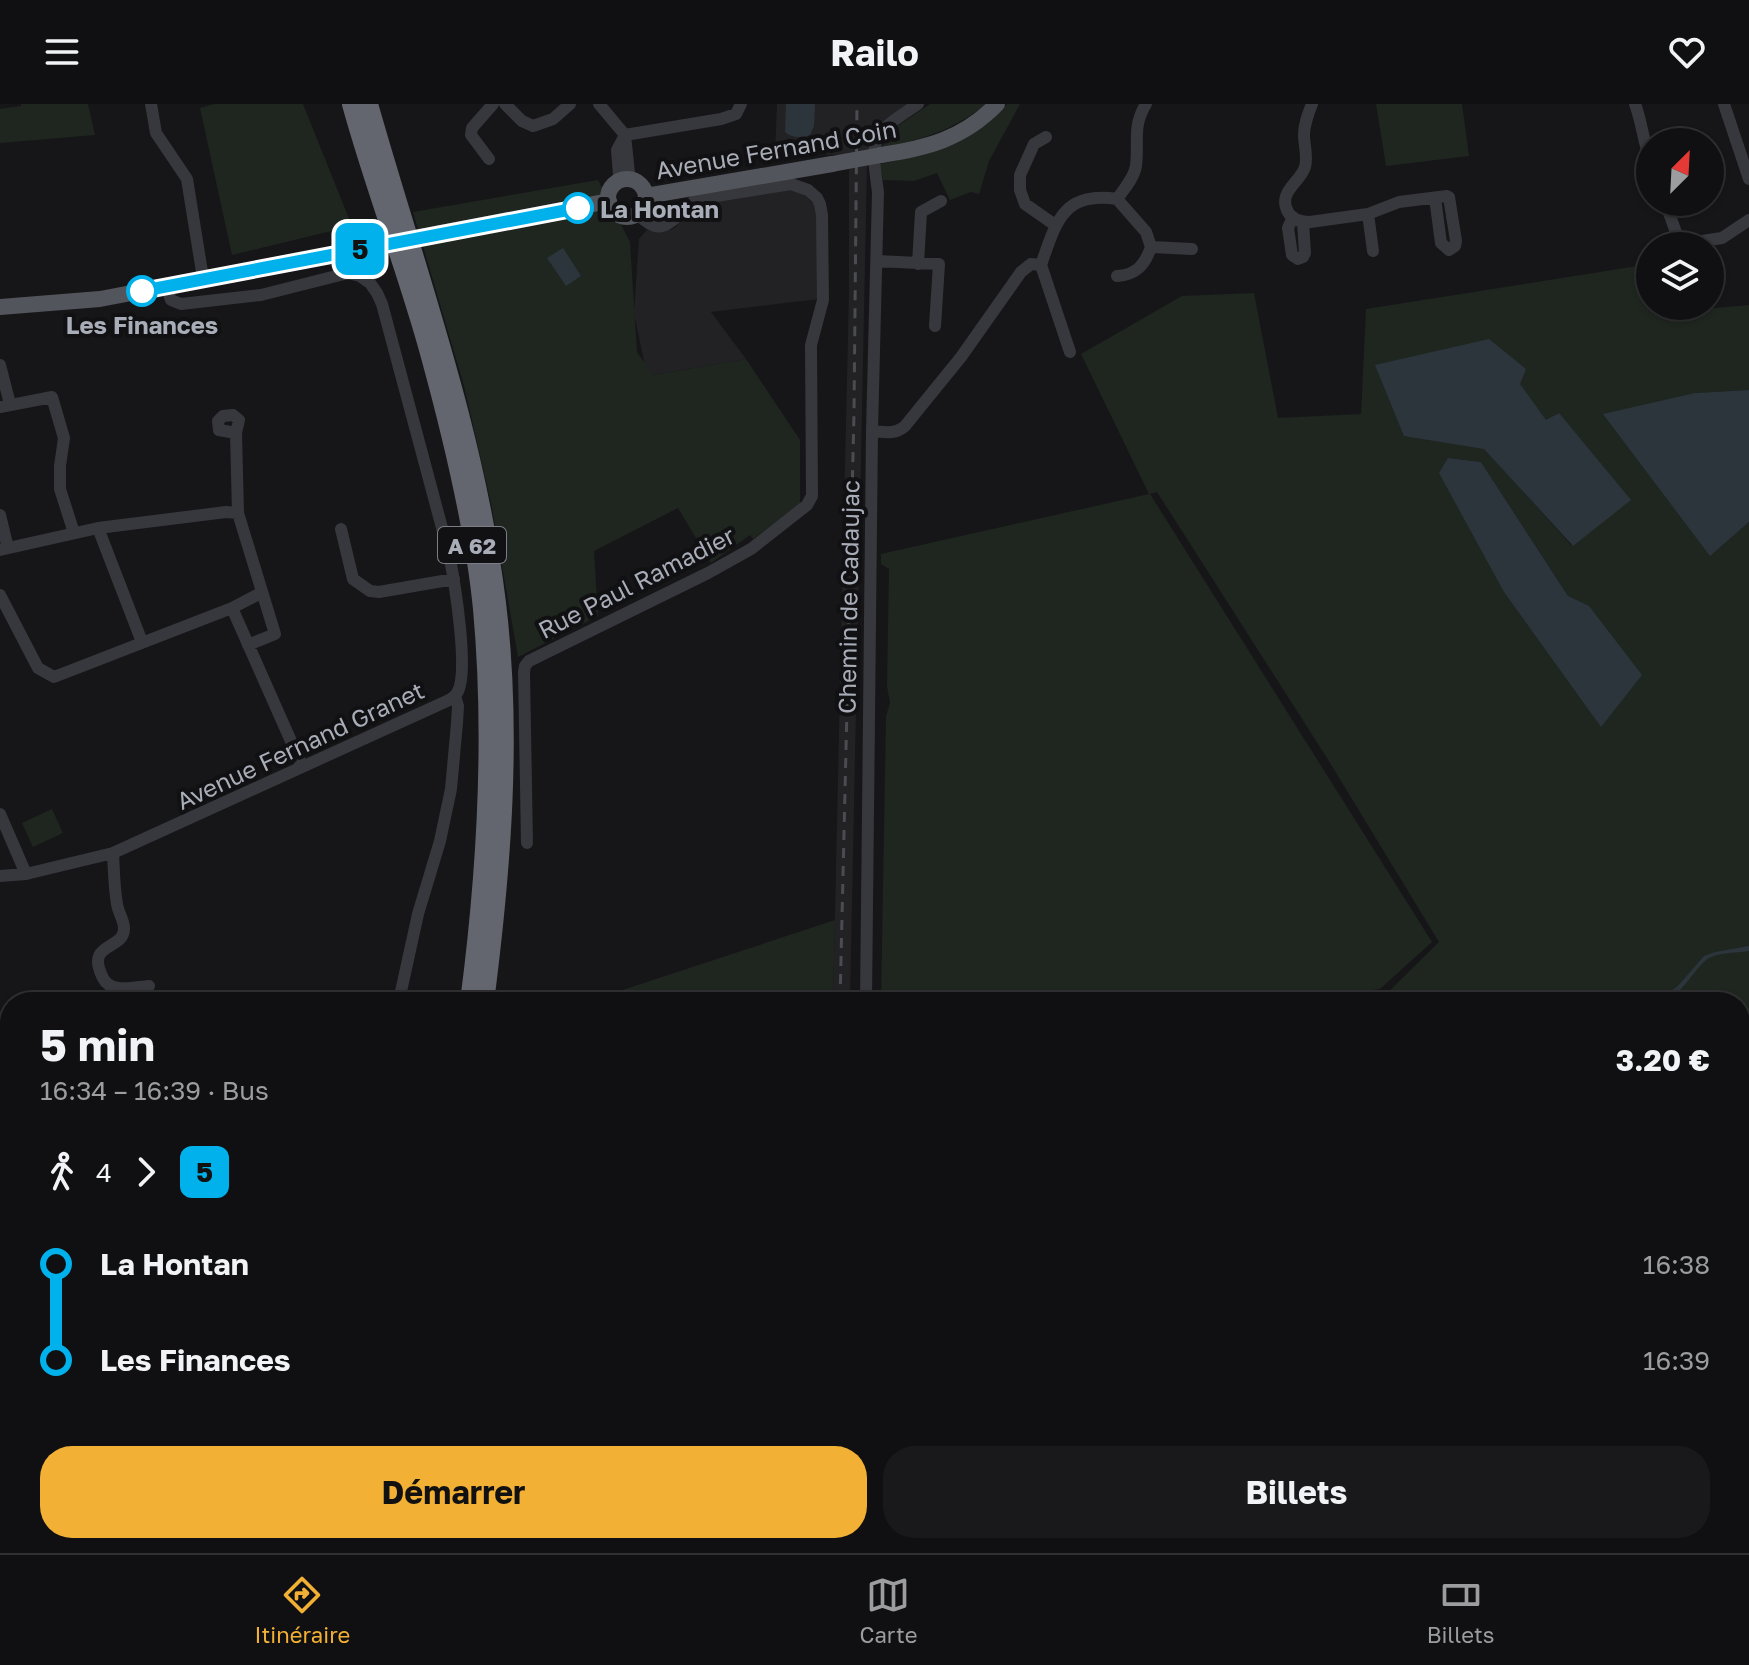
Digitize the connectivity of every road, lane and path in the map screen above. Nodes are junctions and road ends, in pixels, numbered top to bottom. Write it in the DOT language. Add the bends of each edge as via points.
graph roads {
  1 [pos="151,104"];
  2 [pos="351,104"];
  3 [pos="369,104"];
  4 [pos="493,104"];
  5 [pos="505,104"];
  6 [pos="570,104"];
  7 [pos="599,104"];
  8 [pos="741,104"];
  9 [pos="918,104"];
  10 [pos="997,104"];
  11 [pos="1146,104"];
  12 [pos="1312,104"];
  13 [pos="1635,104"];
  14 [pos="1724,104"];
  15 [pos="1643,128"];
  16 [pos="625,135"];
  17 [pos="1046,137"];
  18 [pos="489,159"];
  19 [pos="1749,179"];
  20 [pos="625,182"];
  21 [pos="646,196"];
  22 [pos="1435,198"];
  23 [pos="1117,199"];
  24 [pos="609,201"];
  25 [pos="941,201"];
  26 [pos="638,214"];
  27 [pos="1368,214"];
  28 [pos="1670,216"];
  29 [pos="1749,220"];
  30 [pos="1055,225"];
  31 [pos="1151,247"];
  32 [pos="1192,249"];
  33 [pos="1373,251"];
  34 [pos="877,261"];
  35 [pos="918,264"];
  36 [pos="1041,265"];
  37 [pos="1117,276"];
  38 [pos="203,278"];
  39 [pos="166,286"];
  40 [pos="0,307"];
  41 [pos="935,326"];
  42 [pos="1070,352"];
  43 [pos="0,365"];
  44 [pos="5,406"];
  45 [pos="872,431"];
  46 [pos="236,433"];
  47 [pos="238,513"];
  48 [pos="0,515"];
  49 [pos="98,528"];
  50 [pos="341,529"];
  51 [pos="74,533"];
  52 [pos="4,549"];
  53 [pos="454,579"];
  54 [pos="261,593"];
  55 [pos="0,595"];
  56 [pos="232,608"];
  57 [pos="142,642"];
  58 [pos="248,645"];
  59 [pos="455,696"];
  60 [pos="302,766"];
  61 [pos="0,814"];
  62 [pos="527,843"];
  63 [pos="113,853"];
  64 [pos="26,874"];
  65 [pos="0,876"];
  66 [pos="149,986"];
  67 [pos="401,992"];
  68 [pos="470,992"];
  69 [pos="486,992"];
  70 [pos="866,992"];
  1 -- 38 [label="street" via="156,133 187,179"];
  2 -- 68 [label="highway, A 62" via="429,352 481,606 488,706 487,810"];
  3 -- 69 [label="highway, A 62" via="466,434 497,603 505,701 503,807"];
  4 -- 18 [label="street" via="471,135"];
  5 -- 6 [label="street" via="533,126 553,119"];
  7 -- 16 [label="street"];
  8 -- 16 [label="street" via="736,114 721,119"];
  9 -- 34 [label="street, Chemin de Cadaujac" via="880,133 874,147"];
  10 -- 21 [label="main road, Avenue Fernand Coin, bridge" via="939,143"];
  11 -- 23 [label="street" via="1136,128 1135,169"];
  12 -- 27 [label="street" via="1305,125 1306,164 1289,189 1287,211 1298,220"];
  13 -- 15 [label="street"];
  14 -- 19 [label="street"];
  16 -- 20 [label="street"];
  17 -- 30 [label="street" via="1034,144 1020,175 1020,190 1025,204"];
  20 -- 21 [label="main road" via="642,186"];
  20 -- 24 [label="main road" via="610,191"];
  21 -- 26 [label="main road"];
  22 -- 27 [label="street" via="1399,202"];
  23 -- 30 [label="street" via="1082,200"];
  23 -- 31 [label="street" via="1146,232"];
  24 -- 26 [label="main road" via="622,216"];
  24 -- 38 [label="main road, bridge"];
  25 -- 35 [label="street" via="921,212"];
  26 -- 62 [label="street, Rue Paul Ramadier" via="665,226 697,199 786,185 803,187 817,198 823,300 811,345 812,493 807,505 751,549 529,661 524,672"];
  27 -- 33 [label="street"];
  28 -- 29 [label="street" via="1677,235 1689,243 1722,238"];
  30 -- 36 [label="street"];
  31 -- 32 [label="street"];
  31 -- 37 [label="street" via="1133,274"];
  34 -- 35 [label="street"];
  34 -- 45 [label="street, Chemin de Cadaujac"];
  35 -- 41 [label="street" via="939,264"];
  36 -- 42 [label="street"];
  36 -- 45 [label="street" via="1031,264 1021,272 905,426 892,433"];
  38 -- 39 [label="main road"];
  39 -- 40 [label="main road" via="100,299"];
  39 -- 53 [label="street, Avenue Fernand Granet" via="171,300 181,304 261,295 343,274 370,283 382,304"];
  43 -- 44 [label="street"];
  44 -- 51 [label="street" via="52,397 64,438 60,489"];
  45 -- 70 [label="street, Chemin de Cadaujac"];
  46 -- 47 [label="street"];
  47 -- 49 [label="street"];
  47 -- 54 [label="street"];
  48 -- 52 [label="street"];
  49 -- 51 [label="street"];
  49 -- 57 [label="street"];
  50 -- 53 [label="street" via="353,579 370,591"];
  51 -- 52 [label="street"];
  53 -- 59 [label="street, Avenue Fernand Granet" via="461,660"];
  54 -- 56 [label="street"];
  54 -- 58 [label="street" via="275,634"];
  55 -- 57 [label="street" via="38,668 54,677"];
  56 -- 57 [label="street"];
  56 -- 58 [label="street"];
  58 -- 60 [label="street"];
  59 -- 60 [label="street, Avenue Fernand Granet"];
  59 -- 67 [label="street" via="451,789"];
  60 -- 63 [label="street, Avenue Fernand Granet"];
  61 -- 64 [label="street"];
  63 -- 64 [label="street, Avenue Fernand Granet"];
  63 -- 66 [label="street" via="123,935 104,948 97,964 112,988"];
  64 -- 65 [label="street, Avenue Fernand Granet"];
}
